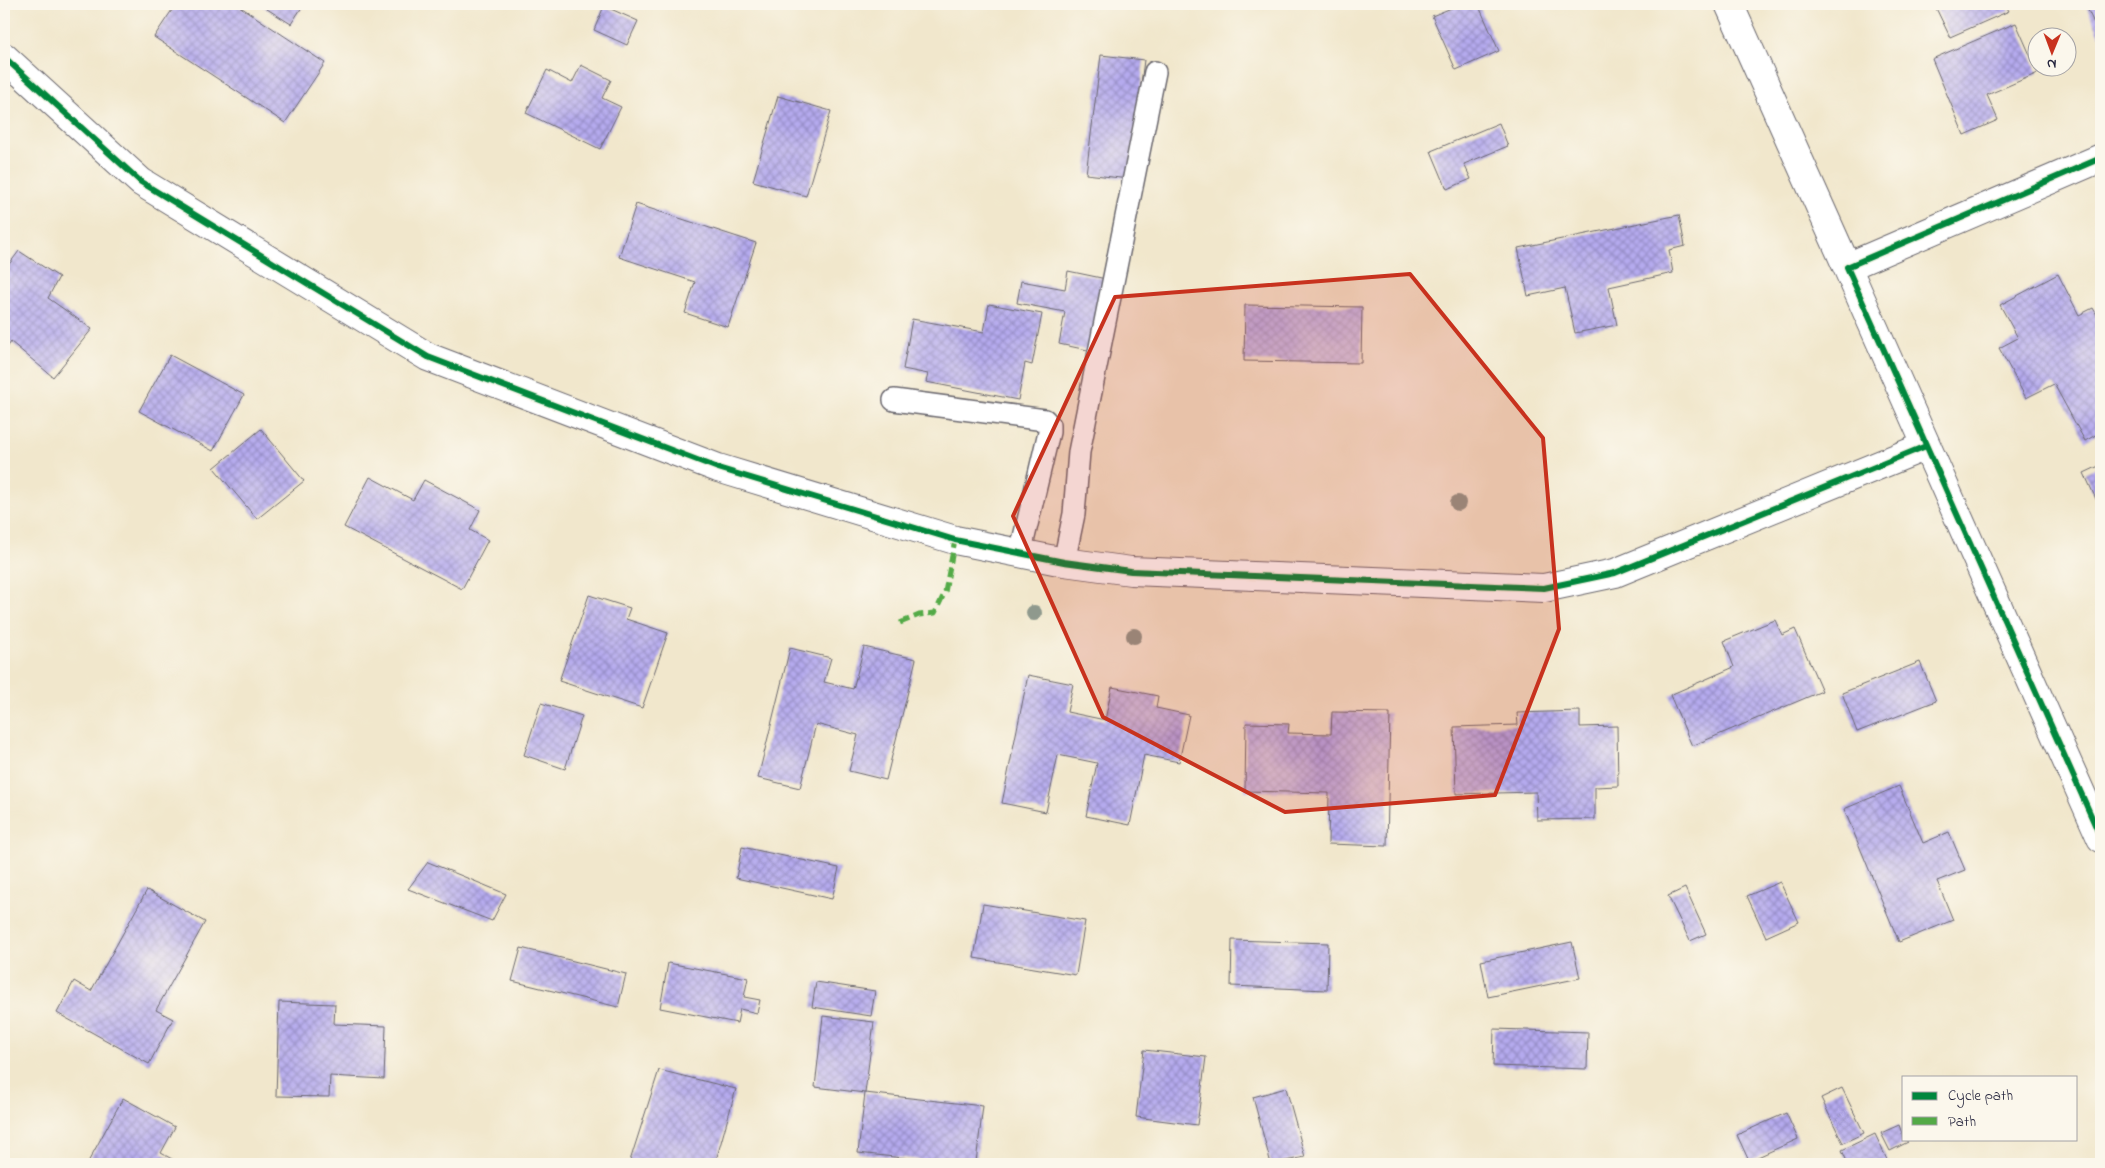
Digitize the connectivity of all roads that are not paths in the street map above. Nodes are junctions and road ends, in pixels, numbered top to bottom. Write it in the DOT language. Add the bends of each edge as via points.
graph roads {
  1 [pos="1729,4"];
  2 [pos="4,57"];
  3 [pos="1155,72"];
  4 [pos="2101,158"];
  5 [pos="1847,267"];
  6 [pos="894,400"];
  7 [pos="1926,446"];
  8 [pos="1020,554"];
  9 [pos="1064,562"];
  10 [pos="2101,838"];
  1 -- 5 [label="street"];
  2 -- 8 [label="street" via="141,182 428,357 718,468 955,540"];
  3 -- 9 [label="lane" via="1079,452 1074,514"];
  4 -- 5 [label="street"];
  5 -- 7 [label="street"];
  6 -- 8 [label="lane" via="1045,420 1049,432"];
  7 -- 9 [label="street" via="1615,573 1544,588 1131,571"];
  7 -- 10 [label="street"];
  8 -- 9 [label="street"];
}
